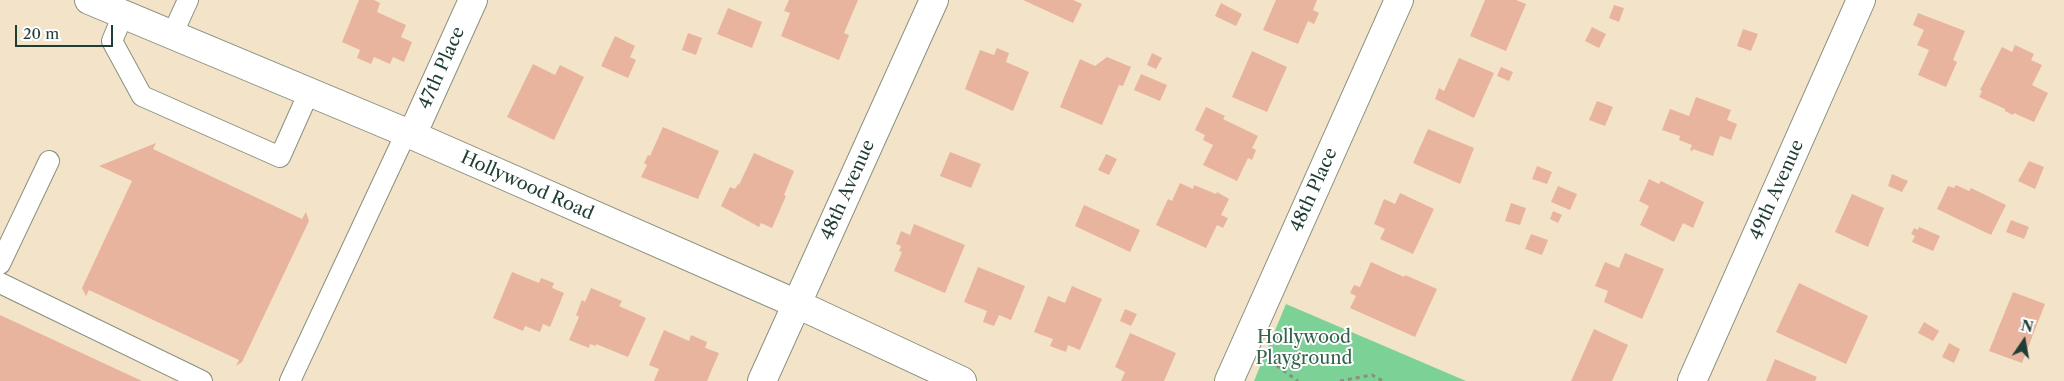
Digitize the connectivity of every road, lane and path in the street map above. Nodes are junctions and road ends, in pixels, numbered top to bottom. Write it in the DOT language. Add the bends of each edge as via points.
graph roads {
  1 [pos="89,0"];
  2 [pos="188,0"];
  3 [pos="473,0"];
  4 [pos="934,0"];
  5 [pos="1398,0"];
  6 [pos="1862,0"];
  7 [pos="124,15"];
  8 [pos="172,35"];
  9 [pos="309,92"];
  10 [pos="409,134"];
  11 [pos="49,161"];
  12 [pos="0,264"];
  13 [pos="0,283"];
  14 [pos="797,304"];
  15 [pos="202,381"];
  16 [pos="290,381"];
  17 [pos="762,381"];
  18 [pos="962,381"];
  19 [pos="1229,381"];
  20 [pos="1340,381"];
  21 [pos="1383,381"];
  22 [pos="1692,381"];
  1 -- 7 [label="street, Hollywood Road"];
  2 -- 8 [label="lane"];
  3 -- 10 [label="street, 47th Place"];
  4 -- 14 [label="street, 48th Avenue"];
  5 -- 19 [label="street, 48th Place"];
  6 -- 22 [label="street, 49th Avenue"];
  7 -- 8 [label="street, Hollywood Road"];
  7 -- 9 [label="lane" via="112,41 142,96 280,157"];
  8 -- 9 [label="street, Hollywood Road"];
  9 -- 10 [label="street, Hollywood Road"];
  10 -- 14 [label="street, Hollywood Road"];
  10 -- 16 [label="lane"];
  11 -- 12 [label="lane"];
  13 -- 15 [label="lane"];
  14 -- 17 [label="street, 48th Avenue"];
  14 -- 18 [label="street, Hollywood Road"];
  20 -- 21 [label="path" via="1372,375"];
}
